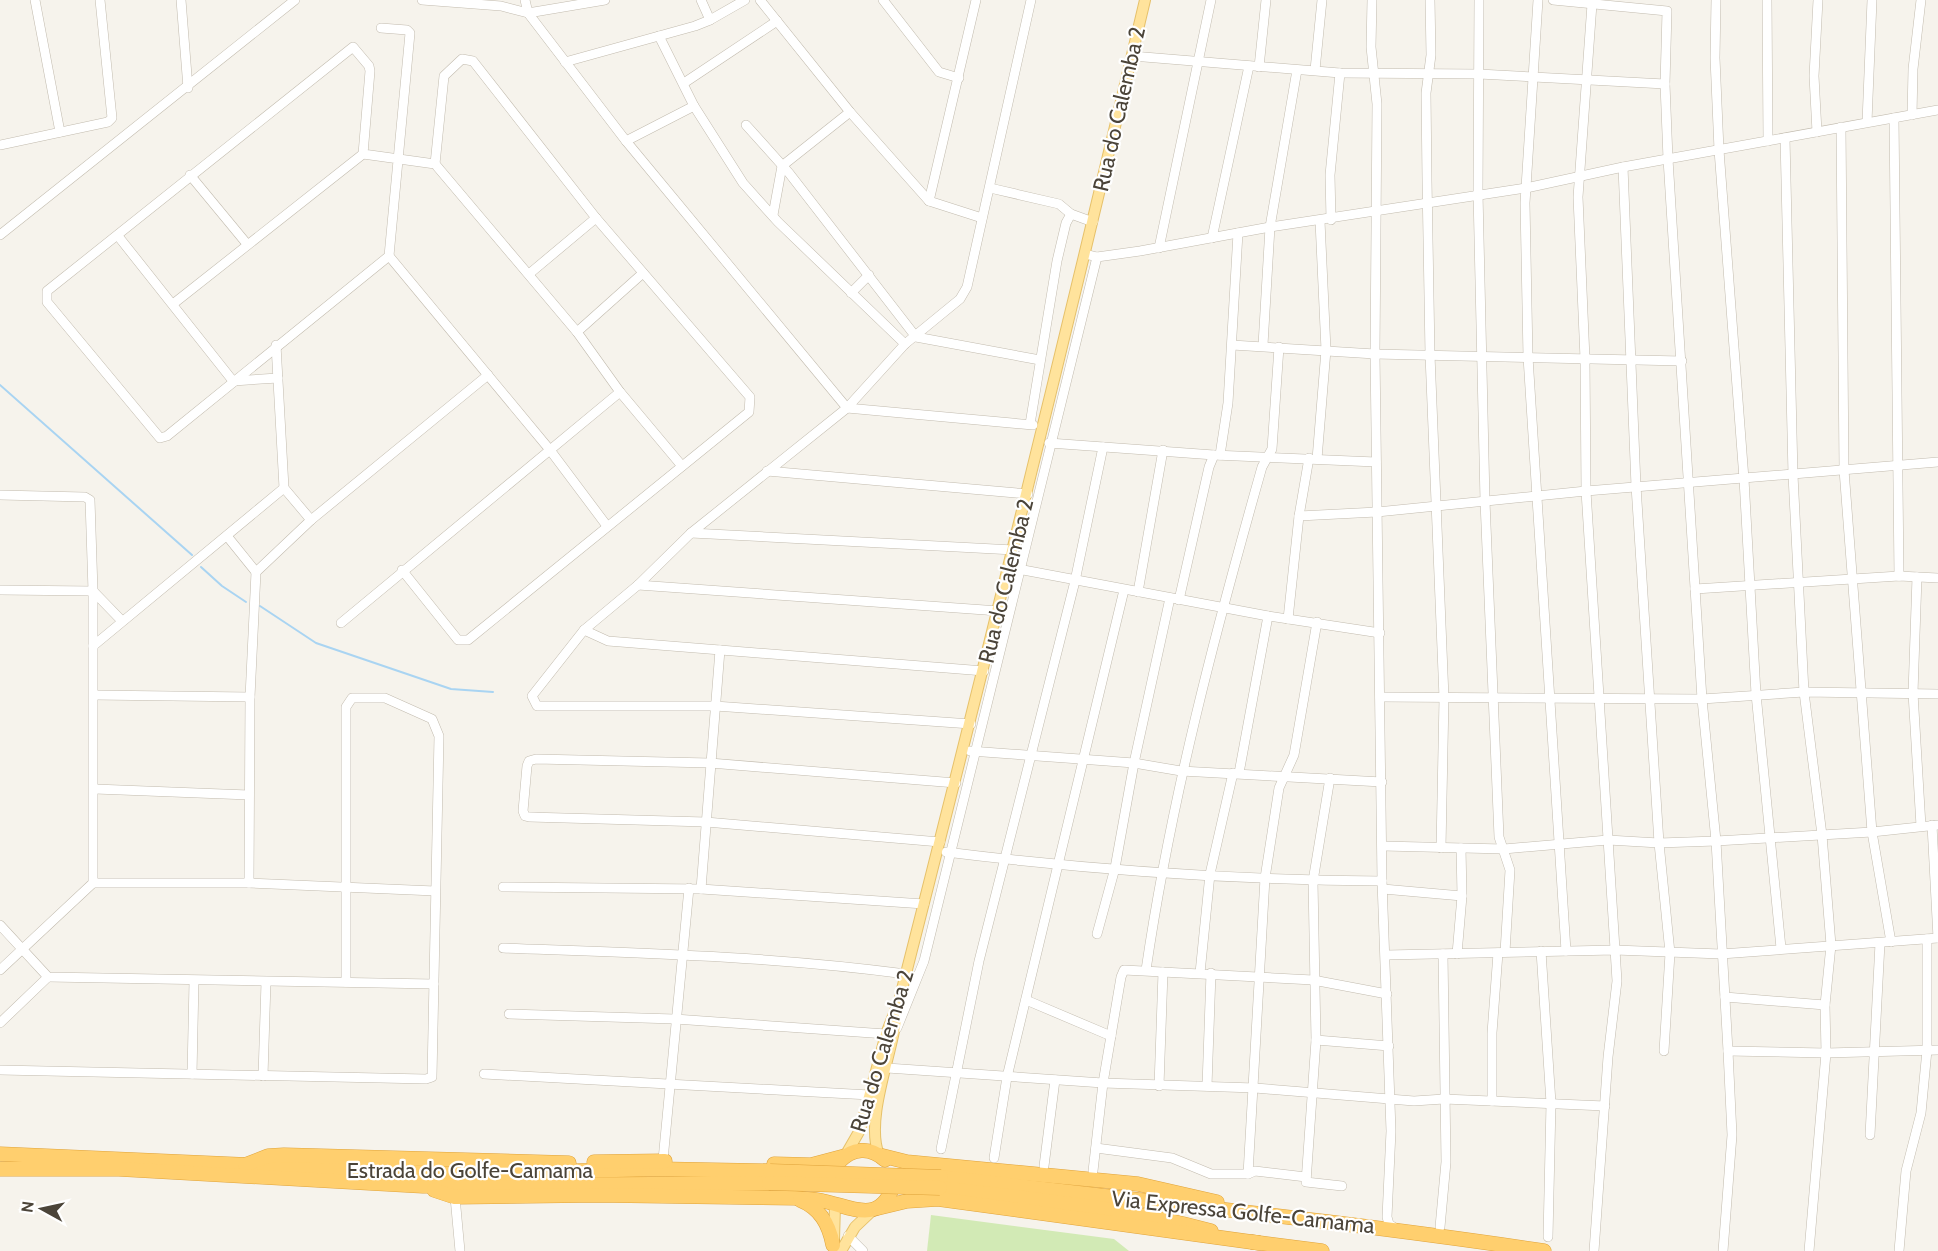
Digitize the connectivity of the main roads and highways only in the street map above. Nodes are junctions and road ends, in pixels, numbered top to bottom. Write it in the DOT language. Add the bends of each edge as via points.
graph roads {
  1 [pos="1145,0"];
  2 [pos="890,1035"];
  3 [pos="0,1154"];
  4 [pos="845,1155"];
  5 [pos="879,1155"];
  6 [pos="242,1167"];
  7 [pos="0,1168"];
  8 [pos="892,1175"];
  9 [pos="769,1177"];
  10 [pos="941,1183"];
  11 [pos="423,1186"];
  12 [pos="892,1189"];
  13 [pos="795,1198"];
  14 [pos="835,1205"];
  15 [pos="874,1209"];
  16 [pos="1263,1212"];
  17 [pos="1259,1243"];
  18 [pos="835,1249"];
  19 [pos="1322,1251"];
  20 [pos="1544,1251"];
  1 -- 2 [label="main road, Rua do Calemba 2" via="1093,222 1091,255 1065,339 971,724 970,751 956,783"];
  2 -- 4 [label="main road, Rua do Calemba 2" via="860,1130"];
  2 -- 5 [label="main road" via="876,1113 875,1145"];
  3 -- 6 [label="highway, Estrada do Golfe-Camama"];
  4 -- 5 [label="highway" via="861,1150"];
  4 -- 6 [label="highway" via="811,1165 663,1160 559,1164 284,1155 268,1156"];
  4 -- 14 [label="highway" via="833,1179"];
  5 -- 8 [label="highway"];
  5 -- 16 [label="highway" via="907,1162 1138,1184"];
  6 -- 9 [label="highway, Estrada do Golfe-Camama" via="450,1174 659,1169"];
  7 -- 11 [label="highway, Estrada do Golfe-Camama" via="119,1169"];
  9 -- 10 [label="highway, Estrada do Golfe-Camama, bridge"];
  9 -- 11 [label="highway, Estrada do Golfe-Camama"];
  10 -- 16 [label="highway, Via Expressa Golfe-Camama"];
  10 -- 17 [label="highway, Via Expressa Golfe-Camama" via="1166,1219"];
  11 -- 13 [label="highway" via="455,1201 597,1195"];
  12 -- 15 [label="highway" via="885,1202"];
  13 -- 14 [label="highway"];
  13 -- 18 [label="highway" via="822,1215"];
  14 -- 15 [label="highway" via="858,1211"];
  14 -- 18 [label="main road"];
  15 -- 17 [label="highway" via="938,1199"];
  15 -- 18 [label="main road"];
  16 -- 20 [label="highway, Via Expressa Golfe-Camama" via="1383,1222 1396,1229"];
  17 -- 19 [label="highway, Via Expressa Golfe-Camama"];
}
